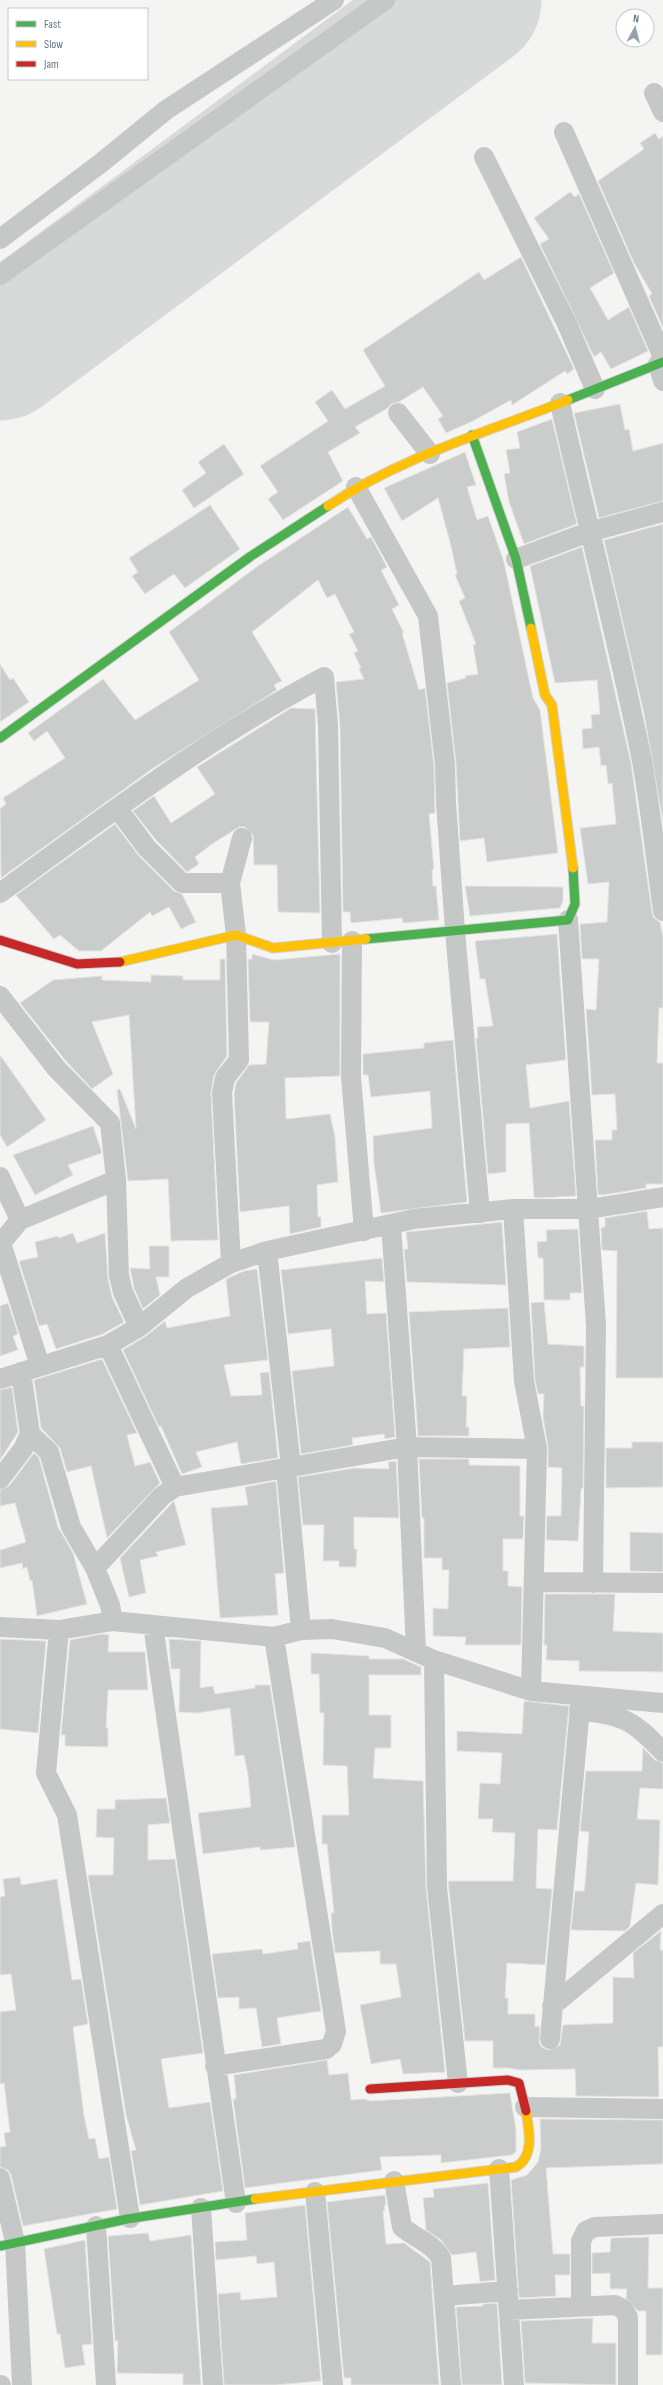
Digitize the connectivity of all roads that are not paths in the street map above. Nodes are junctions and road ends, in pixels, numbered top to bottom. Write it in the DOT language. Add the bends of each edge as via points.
graph roads {
  1 [pos="334,0"];
  2 [pos="385,0"];
  3 [pos="654,93"];
  4 [pos="663,112"];
  5 [pos="564,132"];
  6 [pos="484,157"];
  7 [pos="0,239"];
  8 [pos="0,275"];
  9 [pos="662,366"];
  10 [pos="595,388"];
  11 [pos="560,404"];
  12 [pos="398,413"];
  13 [pos="472,435"];
  14 [pos="430,454"];
  15 [pos="356,487"];
  16 [pos="663,512"];
  17 [pos="589,532"];
  18 [pos="516,559"];
  19 [pos="0,738"];
  20 [pos="117,808"];
  21 [pos="242,838"];
  22 [pos="230,883"];
  23 [pos="0,893"];
  24 [pos="663,911"];
  25 [pos="568,920"];
  26 [pos="455,931"];
  27 [pos="236,936"];
  28 [pos="0,940"];
  29 [pos="352,941"];
  30 [pos="332,943"];
  31 [pos="0,996"];
  32 [pos="0,1177"];
  33 [pos="116,1180"];
  34 [pos="663,1197"];
  35 [pos="589,1208"];
  36 [pos="514,1209"];
  37 [pos="480,1213"];
  38 [pos="20,1220"];
  39 [pos="391,1225"];
  40 [pos="364,1231"];
  41 [pos="1,1243"];
  42 [pos="268,1251"];
  43 [pos="231,1263"];
  44 [pos="139,1327"];
  45 [pos="108,1345"];
  46 [pos="40,1366"];
  47 [pos="21,1372"];
  48 [pos="0,1378"];
  49 [pos="30,1434"];
  50 [pos="407,1447"];
  51 [pos="537,1449"];
  52 [pos="289,1468"];
  53 [pos="0,1479"];
  54 [pos="175,1487"];
  55 [pos="95,1568"];
  56 [pos="535,1582"];
  57 [pos="593,1583"];
  58 [pos="663,1584"];
  59 [pos="113,1621"];
  60 [pos="152,1625"];
  61 [pos="0,1627"];
  62 [pos="58,1630"];
  63 [pos="301,1630"];
  64 [pos="274,1637"];
  65 [pos="416,1651"];
  66 [pos="434,1660"];
  67 [pos="531,1691"];
  68 [pos="580,1703"];
  69 [pos="663,1703"];
  70 [pos="663,1752"];
  71 [pos="663,1914"];
  72 [pos="552,2006"];
  73 [pos="550,2039"];
  74 [pos="215,2066"];
  75 [pos="458,2083"];
  76 [pos="370,2089"];
  77 [pos="525,2107"];
  78 [pos="663,2109"];
  79 [pos="499,2169"];
  80 [pos="0,2178"];
  81 [pos="394,2181"];
  82 [pos="315,2192"];
  83 [pos="236,2203"];
  84 [pos="201,2208"];
  85 [pos="130,2218"];
  86 [pos="663,2224"];
  87 [pos="96,2226"];
  88 [pos="8,2244"];
  89 [pos="444,2296"];
  90 [pos="508,2301"];
  91 [pos="581,2307"];
  92 [pos="22,2385"];
  93 [pos="106,2385"];
  94 [pos="213,2385"];
  95 [pos="333,2385"];
  96 [pos="451,2385"];
  97 [pos="514,2385"];
  98 [pos="628,2385"];
  1 -- 7 [label="street" via="166,110 102,163"];
  2 -- 8 [label="street"];
  3 -- 4 [label="street"];
  5 -- 9 [label="street"];
  6 -- 10 [label="street"];
  9 -- 10 [label="street"];
  10 -- 11 [label="street"];
  11 -- 13 [label="street"];
  11 -- 17 [label="street"];
  12 -- 14 [label="street"];
  13 -- 14 [label="street"];
  13 -- 18 [label="street"];
  14 -- 15 [label="street"];
  15 -- 19 [label="street" via="251,556"];
  15 -- 26 [label="street" via="428,616 445,765"];
  16 -- 17 [label="street"];
  17 -- 18 [label="street"];
  17 -- 24 [label="street" via="602,577 642,762"];
  18 -- 25 [label="street" via="545,695 552,704 576,893 575,904"];
  20 -- 22 [label="street" via="147,848 182,883"];
  20 -- 23 [label="street"];
  20 -- 30 [label="street" via="282,699 324,677 328,726"];
  21 -- 22 [label="street"];
  22 -- 27 [label="street"];
  25 -- 26 [label="street"];
  25 -- 35 [label="street"];
  26 -- 29 [label="street"];
  26 -- 37 [label="street"];
  27 -- 28 [label="street" via="114,963 77,964"];
  27 -- 30 [label="street" via="273,948"];
  27 -- 43 [label="street" via="239,1060 225,1078 222,1093"];
  29 -- 30 [label="street"];
  29 -- 40 [label="street" via="351,1077"];
  31 -- 33 [label="street" via="56,1068 110,1123"];
  32 -- 38 [label="street"];
  33 -- 38 [label="street"];
  33 -- 44 [label="street" via="120,1276 123,1292"];
  34 -- 35 [label="street"];
  35 -- 36 [label="street"];
  35 -- 57 [label="street" via="596,1325"];
  36 -- 37 [label="street"];
  36 -- 51 [label="street" via="524,1381"];
  37 -- 39 [label="street" via="414,1219"];
  38 -- 41 [label="street"];
  39 -- 40 [label="street"];
  39 -- 50 [label="street"];
  40 -- 42 [label="street"];
  41 -- 46 [label="street"];
  42 -- 43 [label="street"];
  42 -- 52 [label="street"];
  43 -- 44 [label="street" via="187,1288"];
  44 -- 45 [label="street"];
  45 -- 46 [label="street"];
  45 -- 54 [label="street"];
  46 -- 47 [label="street"];
  47 -- 48 [label="street"];
  47 -- 49 [label="street"];
  49 -- 53 [label="street" via="23,1449"];
  49 -- 55 [label="street" via="49,1452 71,1527"];
  50 -- 51 [label="street"];
  50 -- 52 [label="street"];
  50 -- 65 [label="street"];
  51 -- 56 [label="street"];
  52 -- 54 [label="street"];
  52 -- 63 [label="street"];
  54 -- 55 [label="street" via="162,1496"];
  55 -- 59 [label="street"];
  56 -- 57 [label="street"];
  56 -- 67 [label="street"];
  57 -- 58 [label="street"];
  59 -- 60 [label="street"];
  59 -- 62 [label="street"];
  60 -- 64 [label="street"];
  60 -- 74 [label="street"];
  61 -- 62 [label="street"];
  62 -- 85 [label="street" via="46,1773 67,1815"];
  63 -- 64 [label="street"];
  63 -- 65 [label="street" via="332,1629 385,1638"];
  64 -- 74 [label="street" via="336,2031 332,2044 326,2049"];
  65 -- 66 [label="street"];
  66 -- 67 [label="street"];
  66 -- 75 [label="street" via="438,1887"];
  67 -- 68 [label="street"];
  68 -- 69 [label="street"];
  68 -- 70 [label="street" via="641,1728"];
  68 -- 72 [label="street"];
  71 -- 72 [label="street"];
  72 -- 73 [label="street"];
  74 -- 83 [label="street"];
  75 -- 76 [label="street"];
  75 -- 77 [label="street" via="508,2080 519,2083 523,2090"];
  77 -- 78 [label="street"];
  77 -- 79 [label="street" via="528,2154 524,2163"];
  79 -- 81 [label="street"];
  79 -- 90 [label="street"];
  80 -- 88 [label="street"];
  81 -- 82 [label="street"];
  81 -- 89 [label="street" via="402,2227 412,2236 436,2249 441,2258"];
  82 -- 83 [label="street"];
  82 -- 95 [label="street"];
  83 -- 84 [label="street"];
  84 -- 85 [label="street"];
  84 -- 94 [label="street"];
  85 -- 87 [label="street"];
  86 -- 91 [label="street" via="595,2227 586,2231 581,2240"];
  87 -- 88 [label="street"];
  87 -- 93 [label="street"];
  88 -- 92 [label="street"];
  89 -- 90 [label="street"];
  89 -- 96 [label="street"];
  90 -- 91 [label="street"];
  90 -- 97 [label="street"];
  91 -- 98 [label="street" via="615,2305 623,2309 628,2317"];
}
